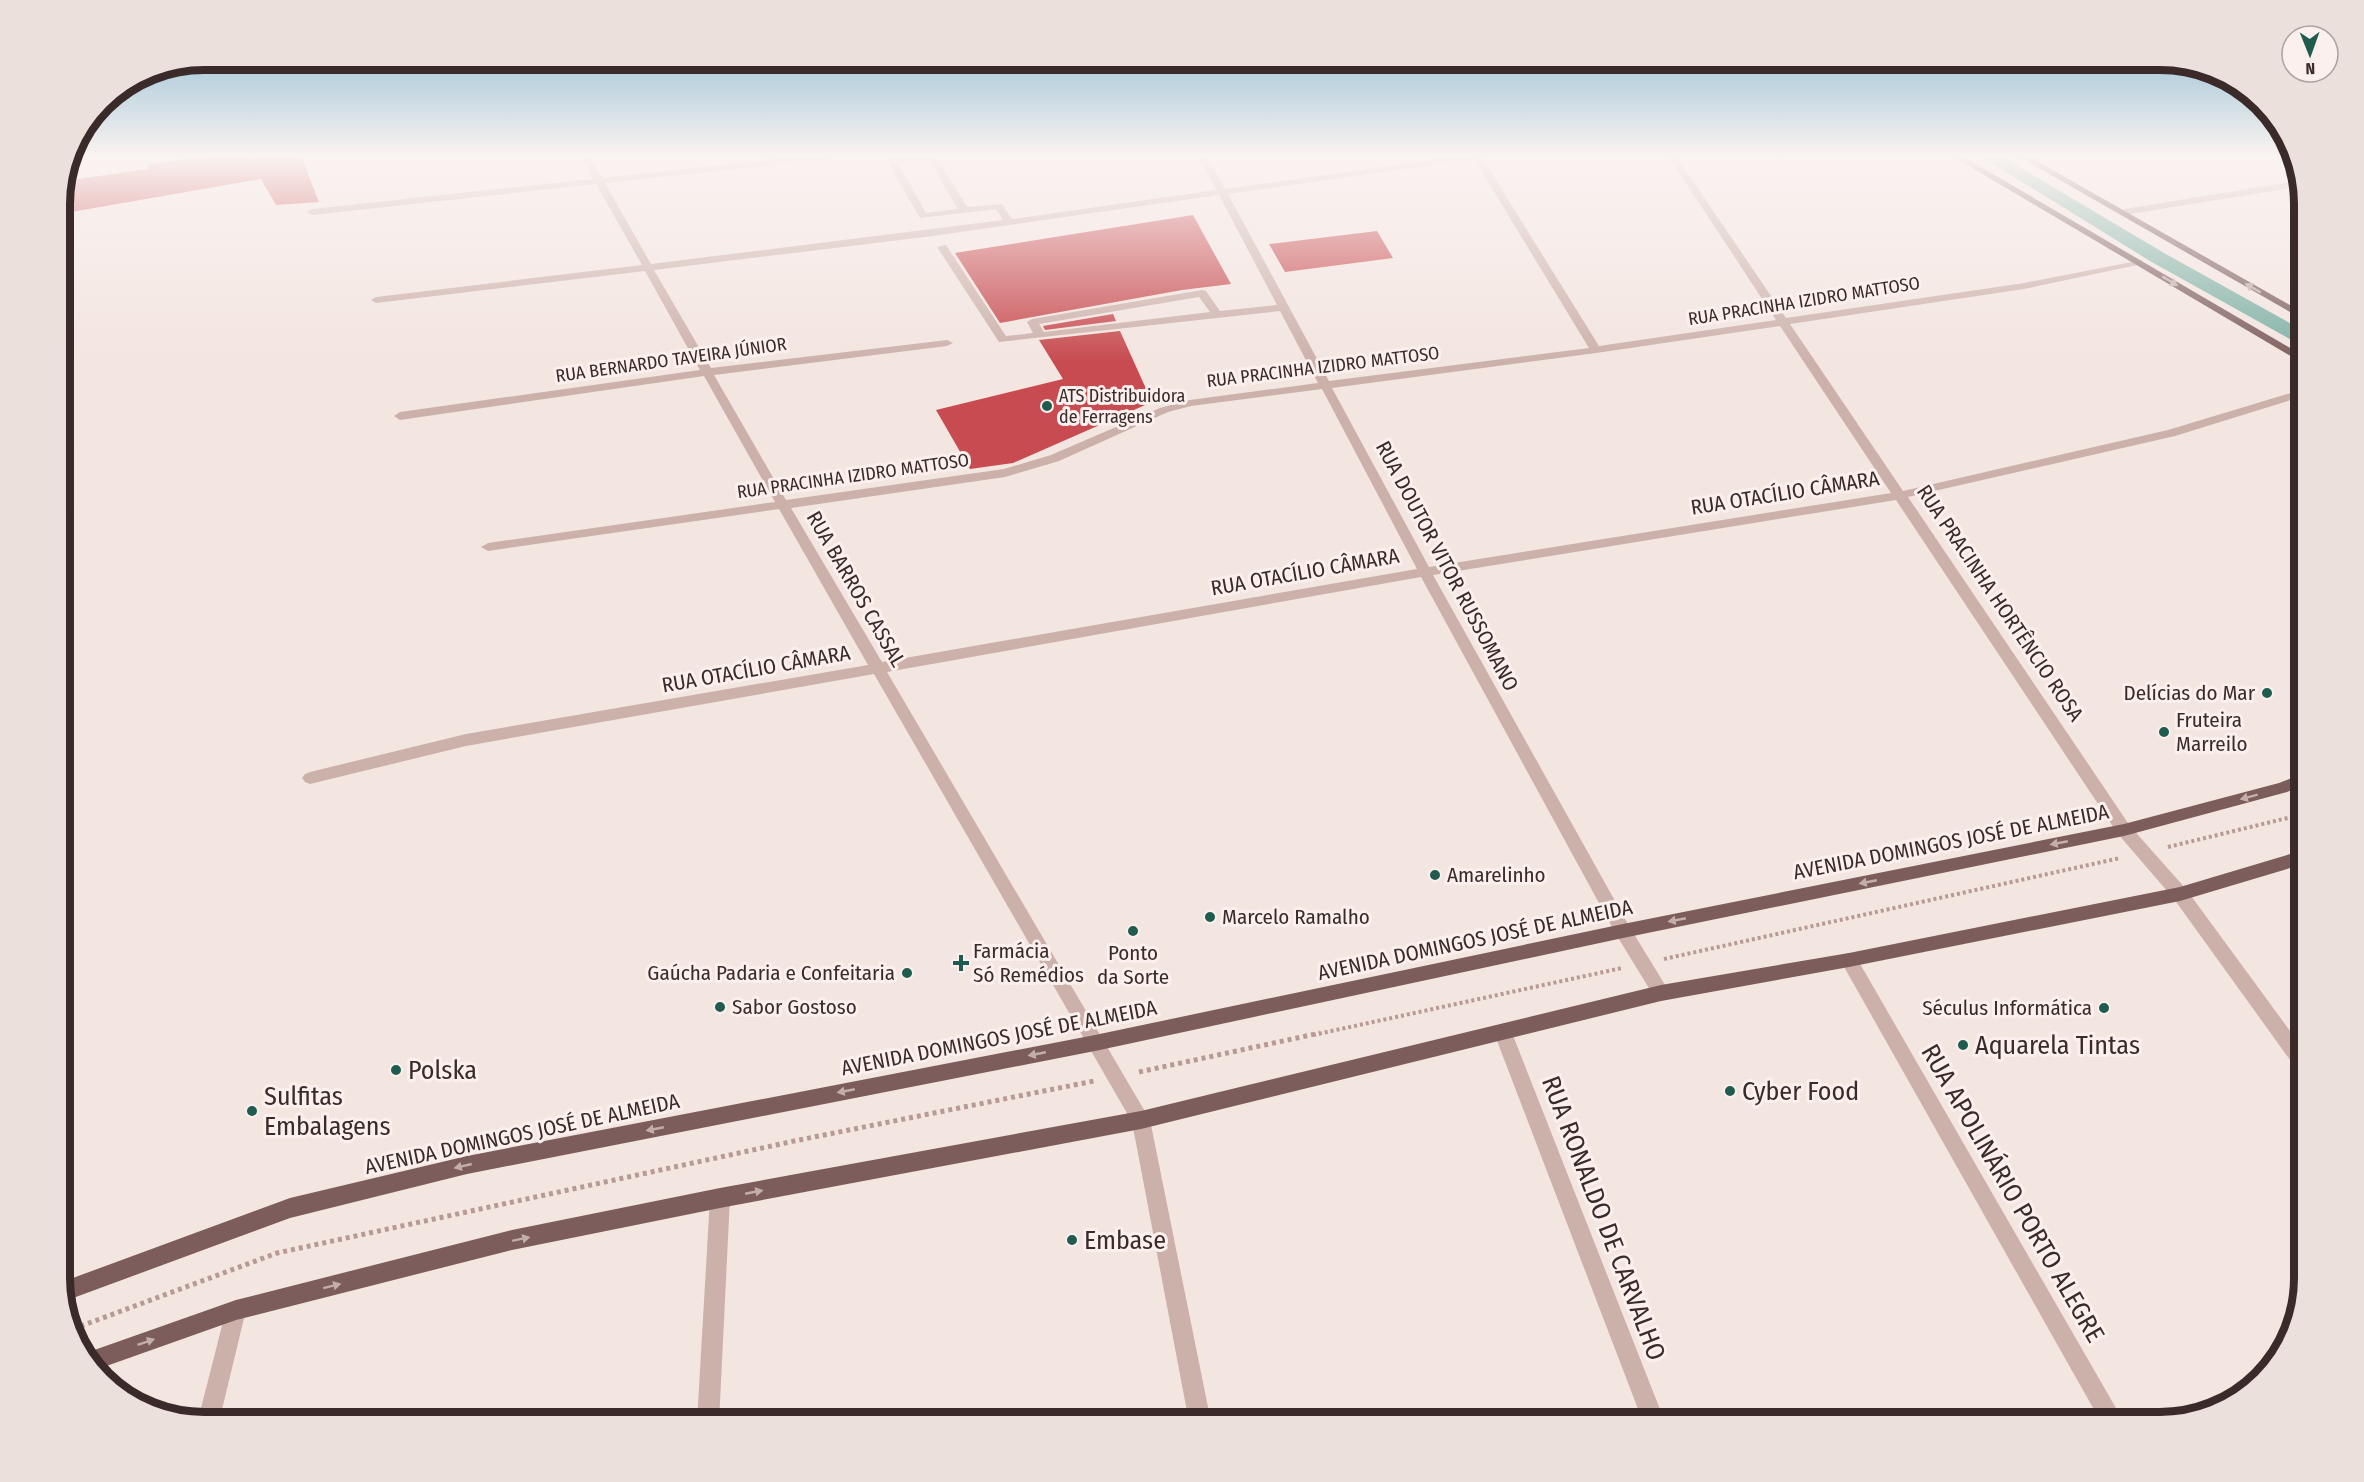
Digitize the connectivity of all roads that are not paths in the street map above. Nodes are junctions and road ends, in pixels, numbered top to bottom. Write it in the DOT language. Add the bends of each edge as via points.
graph roads {
  1 [pos="626,225"];
  2 [pos="984,225"];
  3 [pos="1240,225"];
  4 [pos="1519,225"];
  5 [pos="1717,225"];
  6 [pos="2075,225"];
  7 [pos="2147,225"];
  8 [pos="942,248"];
  9 [pos="2138,262"];
  10 [pos="650,267"];
  11 [pos="376,300"];
  12 [pos="1284,308"];
  13 [pos="2293,311"];
  14 [pos="1217,315"];
  15 [pos="1781,322"];
  16 [pos="1040,335"];
  17 [pos="947,343"];
  18 [pos="1596,350"];
  19 [pos="2293,355"];
  20 [pos="708,372"];
  21 [pos="1325,384"];
  22 [pos="2293,395"];
  23 [pos="400,416"];
  24 [pos="1901,495"];
  25 [pos="782,504"];
  26 [pos="488,547"];
  27 [pos="1425,572"];
  28 [pos="878,669"];
  29 [pos="310,778"];
  30 [pos="2294,783"];
  31 [pos="2124,830"];
  32 [pos="2294,860"];
  33 [pos="2180,894"];
  34 [pos="1623,931"];
  35 [pos="1849,960"];
  36 [pos="1661,993"];
  37 [pos="1503,1033"];
  38 [pos="1095,1043"];
  39 [pos="2294,1051"];
  40 [pos="1141,1120"];
  41 [pos="720,1198"];
  42 [pos="71,1289"];
  43 [pos="236,1310"];
  44 [pos="98,1359"];
  45 [pos="210,1412"];
  46 [pos="709,1412"];
  47 [pos="1198,1412"];
  48 [pos="1650,1412"];
  49 [pos="2107,1412"];
  1 -- 10 [label="street, RUA BARROS CASSAL"];
  2 -- 10 [label="street"];
  3 -- 12 [label="street, RUA DOUTOR VITOR RUSSOMANO"];
  4 -- 18 [label="street"];
  5 -- 15 [label="street, RUA PRACINHA HORTÊNCIO ROSA"];
  6 -- 9 [label="main road"];
  13 -- 7 [label="main road, one-way"];
  8 -- 16 [label="street" via="1003,340"];
  9 -- 15 [label="street, RUA PRACINHA IZIDRO MATTOSO" via="2025,286"];
  9 -- 19 [label="main road, one-way"];
  10 -- 11 [label="street"];
  10 -- 20 [label="street, RUA BARROS CASSAL"];
  12 -- 14 [label="street"];
  12 -- 21 [label="street, RUA DOUTOR VITOR RUSSOMANO"];
  14 -- 16 [label="street"];
  14 -- 16 [label="street" via="1202,293 1032,322"];
  15 -- 18 [label="street, RUA PRACINHA IZIDRO MATTOSO"];
  15 -- 24 [label="street, RUA PRACINHA HORTÊNCIO ROSA"];
  17 -- 20 [label="street, RUA BERNARDO TAVEIRA JÚNIOR"];
  18 -- 21 [label="street, RUA PRACINHA IZIDRO MATTOSO"];
  20 -- 23 [label="street, RUA BERNARDO TAVEIRA JÚNIOR"];
  20 -- 25 [label="street, RUA BARROS CASSAL"];
  21 -- 25 [label="street, RUA PRACINHA IZIDRO MATTOSO" via="1164,410 1055,458 1005,473"];
  21 -- 27 [label="street, RUA DOUTOR VITOR RUSSOMANO"];
  22 -- 24 [label="street, RUA OTACÍLIO CÂMARA" via="2171,433"];
  24 -- 27 [label="street, RUA OTACÍLIO CÂMARA"];
  24 -- 31 [label="street, RUA PRACINHA HORTÊNCIO ROSA"];
  25 -- 26 [label="street, RUA PRACINHA IZIDRO MATTOSO"];
  25 -- 28 [label="street, RUA BARROS CASSAL"];
  27 -- 28 [label="street, RUA OTACÍLIO CÂMARA"];
  27 -- 34 [label="street, RUA DOUTOR VITOR RUSSOMANO"];
  28 -- 29 [label="street, RUA OTACÍLIO CÂMARA" via="466,741"];
  28 -- 38 [label="street, RUA BARROS CASSAL"];
  30 -- 31 [label="main road, AVENIDA DOMINGOS JOSÉ DE ALMEIDA, one-way"];
  31 -- 33 [label="street, RUA PRACINHA HORTÊNCIO ROSA"];
  31 -- 34 [label="main road, AVENIDA DOMINGOS JOSÉ DE ALMEIDA, one-way"];
  32 -- 33 [label="main road"];
  33 -- 35 [label="main road"];
  33 -- 39 [label="street, RUA PRACINHA HORTÊNCIO ROSA"];
  34 -- 36 [label="street, RUA DOUTOR VITOR RUSSOMANO"];
  34 -- 38 [label="main road, AVENIDA DOMINGOS JOSÉ DE ALMEIDA"];
  35 -- 36 [label="main road"];
  35 -- 49 [label="street, RUA APOLINÁRIO PORTO ALEGRE"];
  36 -- 37 [label="main road"];
  37 -- 40 [label="main road"];
  37 -- 48 [label="street, RUA RONALDO DE CARVALHO"];
  38 -- 40 [label="street, RUA BARROS CASSAL"];
  38 -- 42 [label="main road, AVENIDA DOMINGOS JOSÉ DE ALMEIDA, one-way" via="467,1165 290,1208"];
  41 -- 40 [label="main road, one-way"];
  40 -- 47 [label="street"];
  43 -- 41 [label="main road, one-way" via="512,1240"];
  41 -- 46 [label="street"];
  44 -- 43 [label="main road, one-way"];
  43 -- 45 [label="street"];
}
